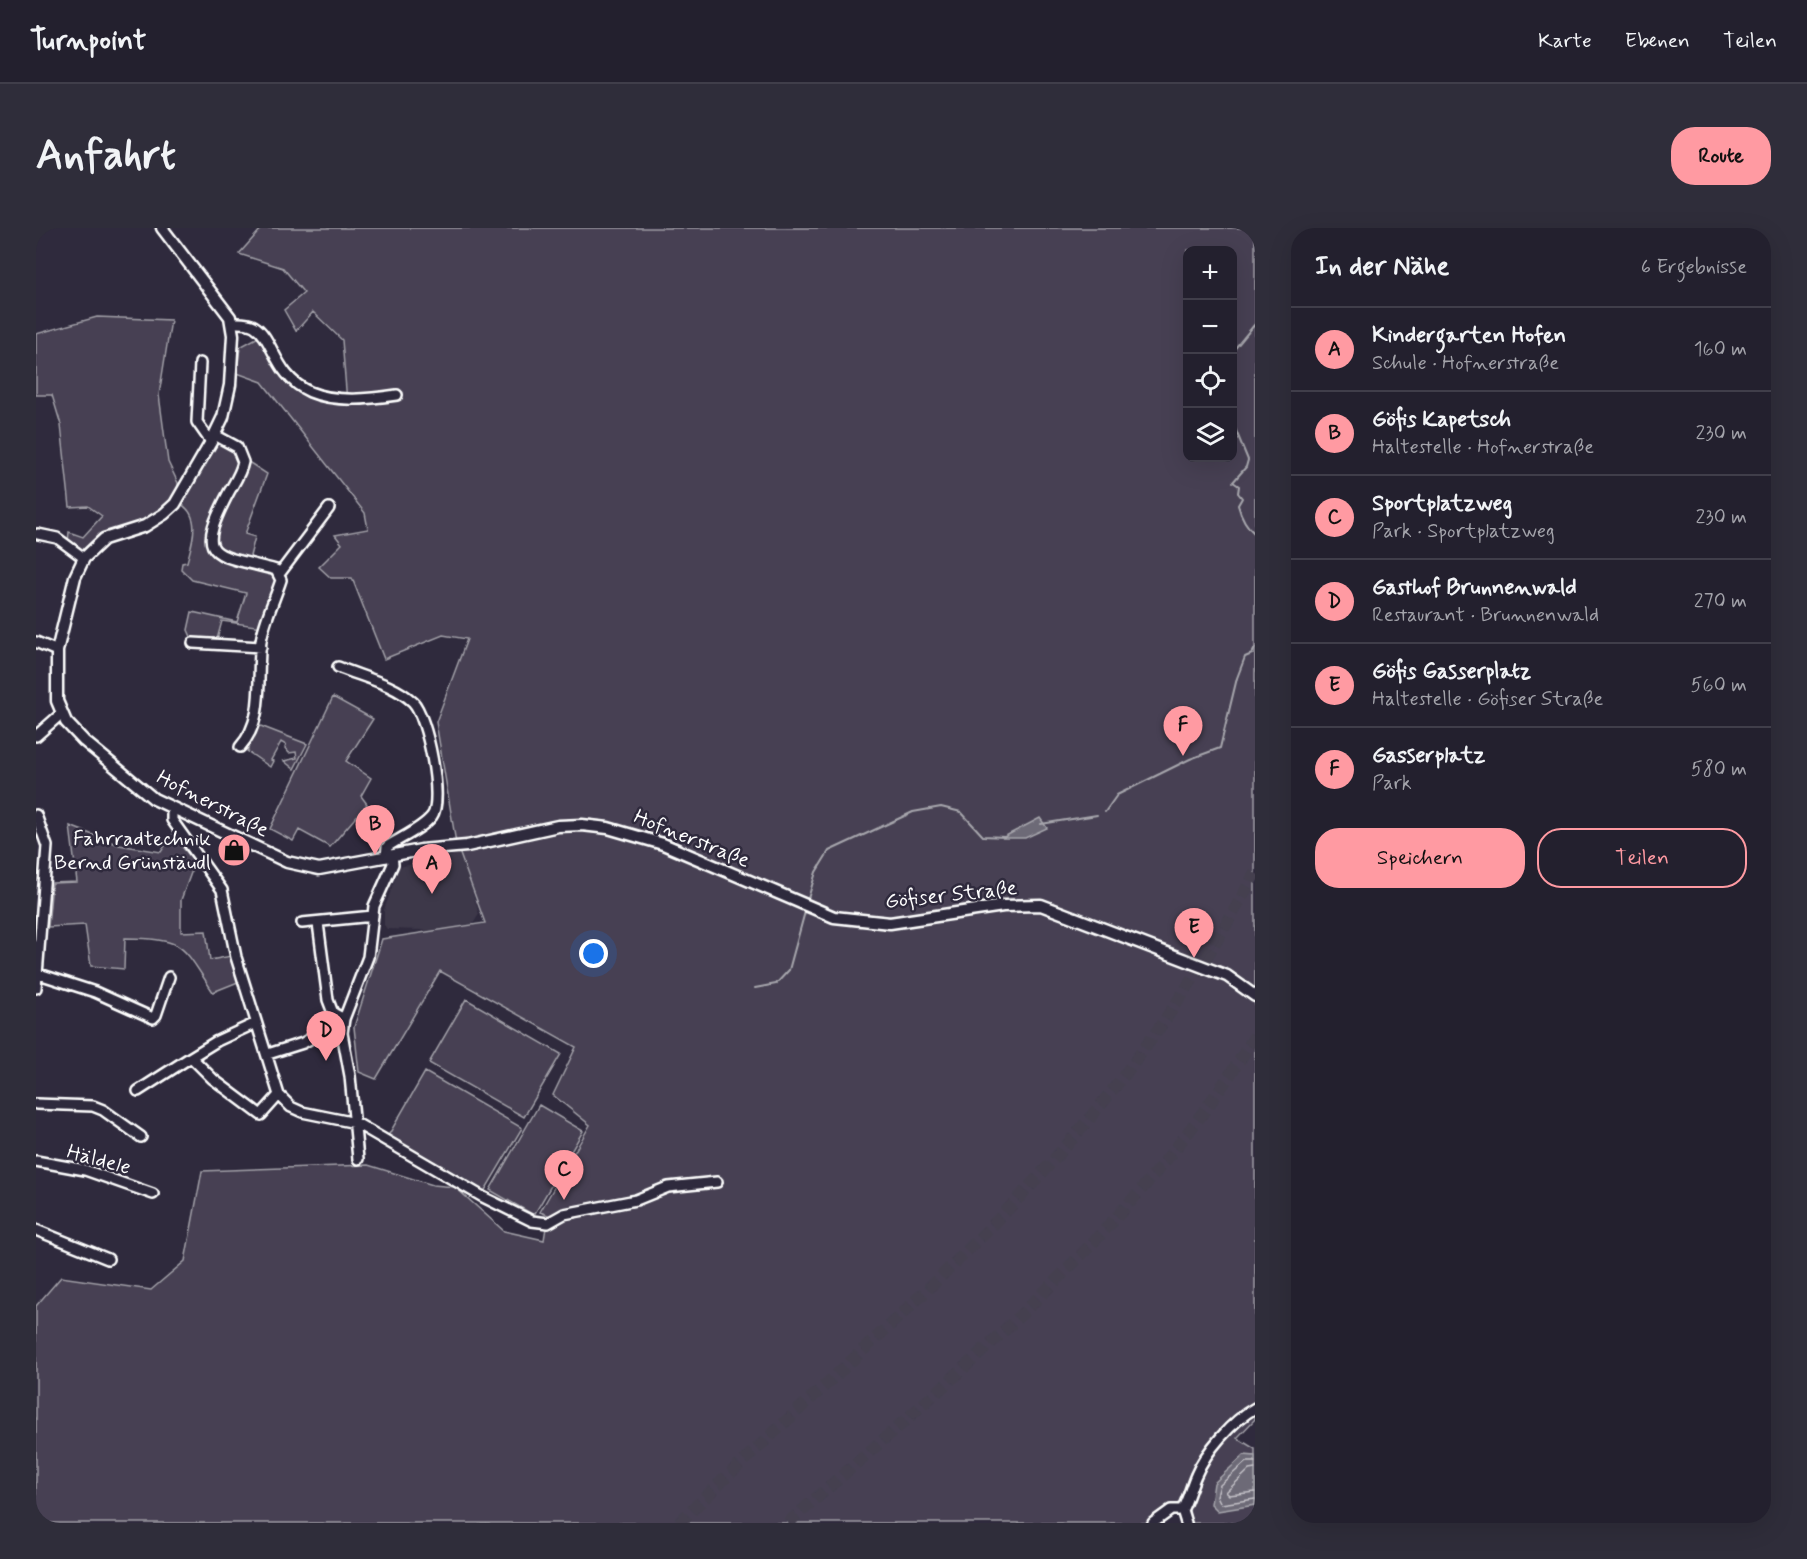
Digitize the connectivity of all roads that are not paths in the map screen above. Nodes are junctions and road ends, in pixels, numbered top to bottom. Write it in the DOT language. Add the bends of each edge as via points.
graph roads {
  1 [pos="162,228"];
  2 [pos="232,323"];
  3 [pos="200,363"];
  4 [pos="397,395"];
  5 [pos="213,438"];
  6 [pos="329,508"];
  7 [pos="38,534"];
  8 [pos="84,558"];
  9 [pos="280,573"];
  10 [pos="36,642"];
  11 [pos="193,643"];
  12 [pos="261,647"];
  13 [pos="57,651"];
  14 [pos="338,667"];
  15 [pos="61,714"];
  16 [pos="38,730"];
  17 [pos="240,747"];
  18 [pos="172,808"];
  19 [pos="36,815"];
  20 [pos="389,856"];
  21 [pos="813,910"];
  22 [pos="373,916"];
  23 [pos="302,923"];
  24 [pos="318,923"];
  25 [pos="39,974"];
  26 [pos="169,977"];
  27 [pos="36,988"];
  28 [pos="1255,996"];
  29 [pos="344,1019"];
  30 [pos="256,1023"];
  31 [pos="268,1054"];
  32 [pos="191,1057"];
  33 [pos="138,1091"];
  34 [pos="279,1095"];
  35 [pos="36,1104"];
  36 [pos="356,1123"];
  37 [pos="141,1137"];
  38 [pos="358,1160"];
  39 [pos="36,1161"];
  40 [pos="717,1182"];
  41 [pos="153,1194"];
  42 [pos="36,1230"];
  43 [pos="108,1259"];
  44 [pos="1255,1408"];
  45 [pos="1182,1510"];
  46 [pos="1153,1523"];
  47 [pos="1186,1523"];
  1 -- 2 [label="main road" via="226,309"];
  2 -- 4 [label="street" via="257,328 285,374 311,392 340,398"];
  2 -- 5 [label="main road" via="230,385 223,417"];
  3 -- 5 [label="street" via="197,422"];
  5 -- 8 [label="main road" via="175,504 165,514 145,526 104,539"];
  5 -- 9 [label="street" via="237,447 243,462 211,528 210,542 224,556"];
  6 -- 9 [label="street"];
  7 -- 8 [label="street" via="57,538"];
  8 -- 13 [label="main road" via="75,577"];
  9 -- 12 [label="street"];
  10 -- 13 [label="street"];
  11 -- 12 [label="street"];
  12 -- 17 [label="street" via="256,719 250,736"];
  13 -- 15 [label="main road" via="57,701"];
  14 -- 20 [label="street" via="410,700 422,717 431,754 435,811 387,847"];
  15 -- 16 [label="street"];
  15 -- 18 [label="main road, Hofnerstraße" via="84,741 154,799"];
  18 -- 20 [label="main road, Hofnerstraße" via="306,868 337,868"];
  18 -- 30 [label="street" via="172,820 222,890 234,950"];
  19 -- 25 [label="street" via="47,846"];
  20 -- 21 [label="main road, Hofnerstraße" via="558,826 608,828 663,844"];
  20 -- 22 [label="street" via="393,864 377,896"];
  21 -- 28 [label="main road, Göfiser Straße" via="834,917 890,922 1003,906 1041,905 1227,976"];
  22 -- 24 [label="street"];
  22 -- 29 [label="street" via="368,957"];
  23 -- 24 [label="street"];
  24 -- 29 [label="street" via="328,1000 333,1013"];
  25 -- 26 [label="street" via="95,992 153,1018"];
  25 -- 27 [label="street"];
  29 -- 31 [label="street" via="303,1043"];
  29 -- 36 [label="street" via="342,1032"];
  30 -- 31 [label="street"];
  30 -- 32 [label="street"];
  31 -- 34 [label="street"];
  32 -- 33 [label="street"];
  32 -- 34 [label="street" via="261,1115"];
  34 -- 36 [label="street" via="302,1112"];
  35 -- 37 [label="street" via="93,1106"];
  36 -- 38 [label="street"];
  36 -- 40 [label="street" via="532,1221 548,1223 554,1217 636,1200 668,1188"];
  39 -- 41 [label="street, Häldele" via="85,1170"];
  42 -- 43 [label="street"];
  44 -- 45 [label="street" via="1211,1450 1196,1473"];
  45 -- 46 [label="street" via="1171,1510"];
  45 -- 47 [label="street"];
}
